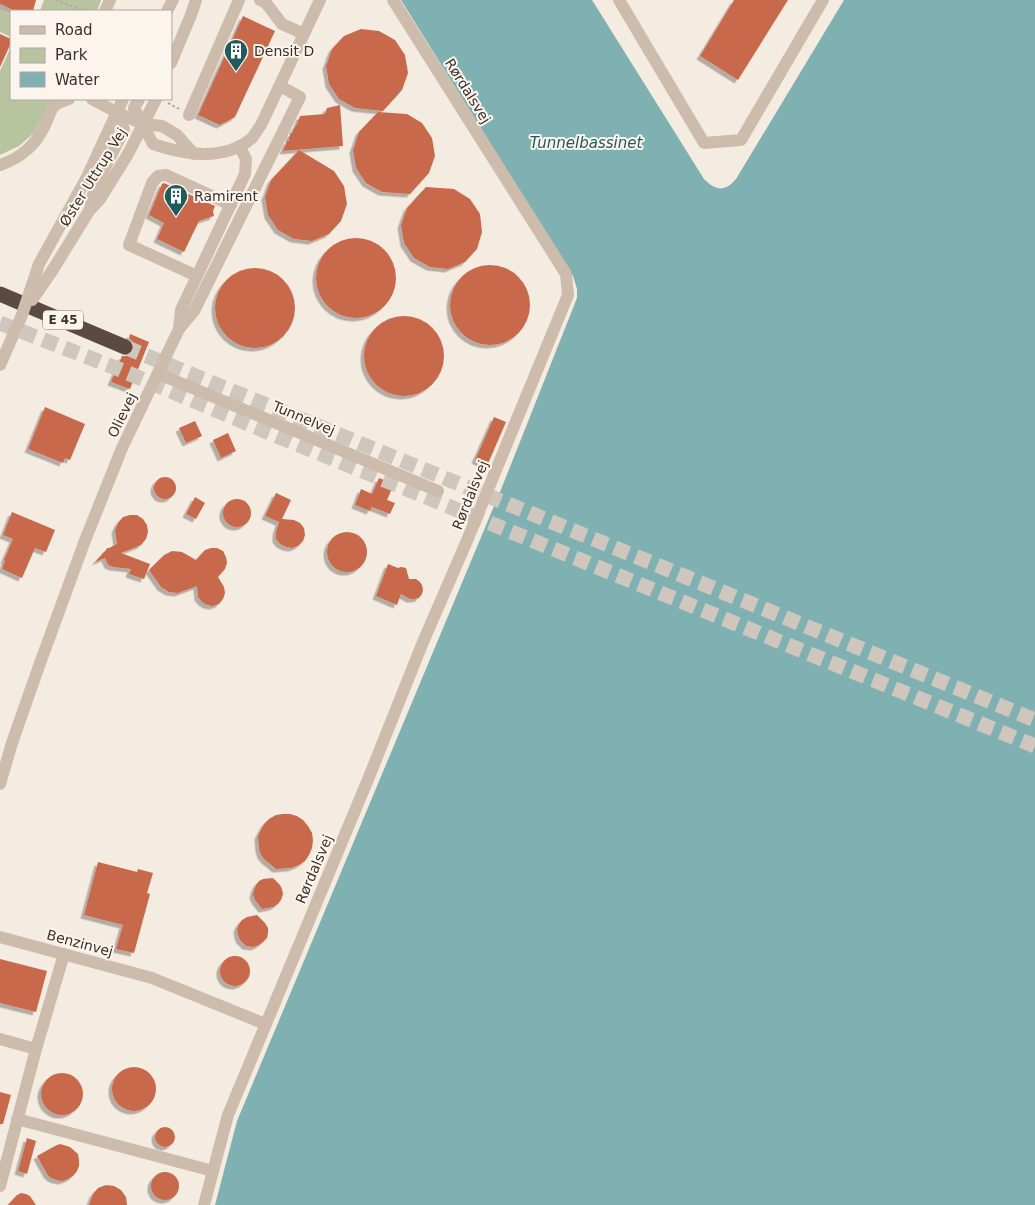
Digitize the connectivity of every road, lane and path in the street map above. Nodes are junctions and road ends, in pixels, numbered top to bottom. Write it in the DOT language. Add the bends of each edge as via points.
graph roads {
  1 [pos="56,0"];
  2 [pos="196,0"];
  3 [pos="239,0"];
  4 [pos="260,0"];
  5 [pos="320,0"];
  6 [pos="393,0"];
  7 [pos="619,0"];
  8 [pos="823,0"];
  9 [pos="81,10"];
  10 [pos="304,34"];
  11 [pos="172,61"];
  12 [pos="280,86"];
  13 [pos="94,100"];
  14 [pos="122,100"];
  15 [pos="138,100"];
  16 [pos="162,101"];
  17 [pos="55,102"];
  18 [pos="116,112"];
  19 [pos="189,115"];
  20 [pos="143,124"];
  21 [pos="239,146"];
  22 [pos="194,154"];
  23 [pos="0,165"];
  24 [pos="231,205"];
  25 [pos="89,211"];
  26 [pos="197,276"];
  27 [pos="0,294"];
  28 [pos="22,315"];
  29 [pos="179,329"];
  30 [pos="125,346"];
  31 [pos="0,365"];
  32 [pos="159,374"];
  33 [pos="438,490"];
  34 [pos="0,784"];
  35 [pos="0,937"];
  36 [pos="64,954"];
  37 [pos="265,1024"];
  38 [pos="0,1039"];
  39 [pos="36,1049"];
  40 [pos="17,1119"];
  41 [pos="214,1171"];
  42 [pos="0,1186"];
  43 [pos="204,1205"];
  1 -- 9 [label="path"];
  2 -- 11 [label="street"];
  3 -- 19 [label="street"];
  4 -- 10 [label="street" via="282,24"];
  5 -- 10 [label="street"];
  6 -- 37 [label="street, Rørdalsvej" via="566,274 568,295"];
  7 -- 8 [label="street" via="704,143 741,140"];
  10 -- 12 [label="street"];
  12 -- 21 [label="street" via="261,125"];
  12 -- 29 [label="street, Olievej" via="300,97 194,311"];
  13 -- 18 [label="street"];
  14 -- 18 [label="street, Øster Uttrup Vej"];
  15 -- 20 [label="street" via="134,108"];
  16 -- 19 [label="path"];
  16 -- 20 [label="street, Øster Uttrup Vej"];
  17 -- 23 [label="street" via="34,144"];
  18 -- 20 [label="street"];
  18 -- 25 [label="street" via="124,129 94,190"];
  18 -- 28 [label="street, Øster Uttrup Vej, bridge" via="86,180 39,264"];
  20 -- 22 [label="street" via="162,126 178,135"];
  20 -- 22 [label="street" via="154,144"];
  20 -- 25 [label="street, Øster Uttrup Vej" via="128,154"];
  21 -- 22 [label="street" via="215,154"];
  21 -- 24 [label="street" via="246,159 245,174"];
  24 -- 26 [label="street"];
  24 -- 26 [label="street" via="166,175 158,176 152,184 129,245"];
  25 -- 28 [label="street, Øster Uttrup Vej, bridge"];
  26 -- 29 [label="street" via="182,310"];
  27 -- 30 [label="highway, E 45"];
  28 -- 31 [label="street, bridge"];
  29 -- 32 [label="street, Olievej"];
  32 -- 33 [label="street, Tunnelvej"];
  32 -- 34 [label="street, Olievej" via="122,448 84,543"];
  35 -- 36 [label="street, Benzinvej"];
  36 -- 37 [label="street, Benzinvej" via="152,978"];
  36 -- 39 [label="street"];
  37 -- 41 [label="street, Rørdalsvej" via="228,1115"];
  38 -- 39 [label="street"];
  39 -- 40 [label="street"];
  40 -- 41 [label="street"];
  40 -- 42 [label="street"];
  41 -- 43 [label="street, Rørdalsvej"];
}
